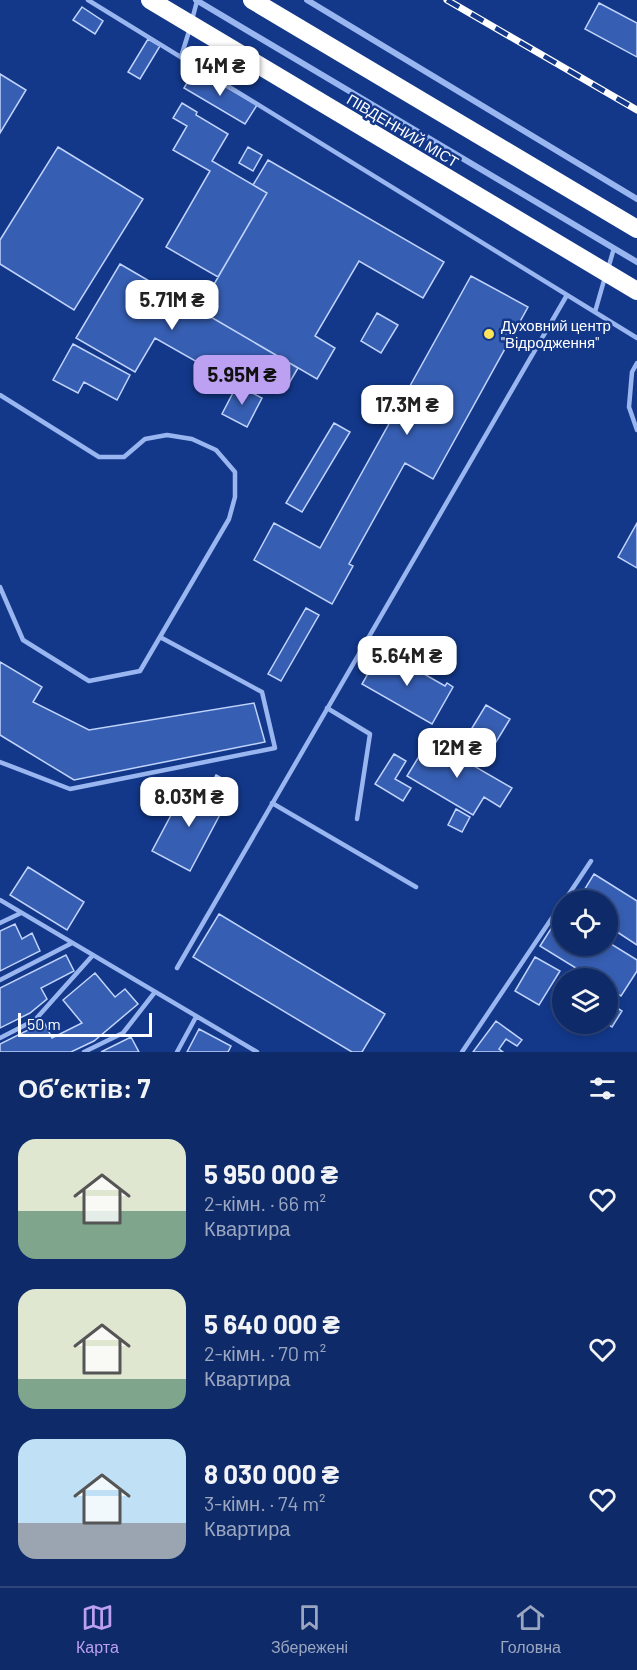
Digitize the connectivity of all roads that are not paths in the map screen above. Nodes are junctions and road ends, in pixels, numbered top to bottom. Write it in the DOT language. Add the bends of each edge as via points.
graph roads {
  1 [pos="88,0"];
  2 [pos="150,0"];
  3 [pos="197,0"];
  4 [pos="252,0"];
  5 [pos="307,0"];
  6 [pos="181,57"];
  7 [pos="637,199"];
  8 [pos="637,229"];
  9 [pos="614,248"];
  10 [pos="637,262"];
  11 [pos="637,291"];
  12 [pos="567,295"];
  13 [pos="596,312"];
  14 [pos="637,338"];
  15 [pos="637,363"];
  16 [pos="0,395"];
  17 [pos="637,430"];
  18 [pos="0,587"];
  19 [pos="160,638"];
  20 [pos="327,708"];
  21 [pos="0,762"];
  22 [pos="272,803"];
  23 [pos="357,819"];
  24 [pos="591,861"];
  25 [pos="416,887"];
  26 [pos="572,890"];
  27 [pos="0,900"];
  28 [pos="21,913"];
  29 [pos="552,920"];
  30 [pos="0,923"];
  31 [pos="72,943"];
  32 [pos="93,955"];
  33 [pos="177,968"];
  34 [pos="0,980"];
  35 [pos="155,992"];
  36 [pos="196,1017"];
  37 [pos="0,1038"];
  38 [pos="84,1052"];
  39 [pos="177,1052"];
  40 [pos="257,1052"];
  41 [pos="462,1052"];
  1 -- 6 [label="lane"];
  2 -- 11 [label="highway, ПІВДЕННИЙ МІСТ, bridge"];
  3 -- 6 [label="lane"];
  3 -- 9 [label="street"];
  4 -- 8 [label="highway"];
  5 -- 7 [label="street"];
  6 -- 12 [label="lane"];
  9 -- 10 [label="street"];
  9 -- 13 [label="lane"];
  12 -- 13 [label="lane"];
  12 -- 20 [label="lane"];
  13 -- 14 [label="lane"];
  15 -- 17 [label="lane" via="632,372 629,407"];
  16 -- 19 [label="lane" via="99,456 124,457 145,439 166,435 192,439 216,450 235,472 235,497 229,519"];
  18 -- 19 [label="lane" via="23,640 89,681 140,671"];
  19 -- 21 [label="lane" via="262,693 275,748 70,789"];
  20 -- 22 [label="lane"];
  20 -- 23 [label="lane" via="370,735"];
  22 -- 25 [label="lane"];
  22 -- 33 [label="lane"];
  24 -- 26 [label="lane"];
  27 -- 28 [label="lane"];
  28 -- 30 [label="lane"];
  28 -- 31 [label="lane"];
  29 -- 41 [label="lane"];
  31 -- 32 [label="lane"];
  31 -- 34 [label="lane"];
  32 -- 35 [label="lane"];
  32 -- 37 [label="lane" via="35,1020"];
  35 -- 36 [label="lane"];
  35 -- 38 [label="lane" via="123,1033"];
  36 -- 39 [label="lane"];
  36 -- 40 [label="lane"];
}
